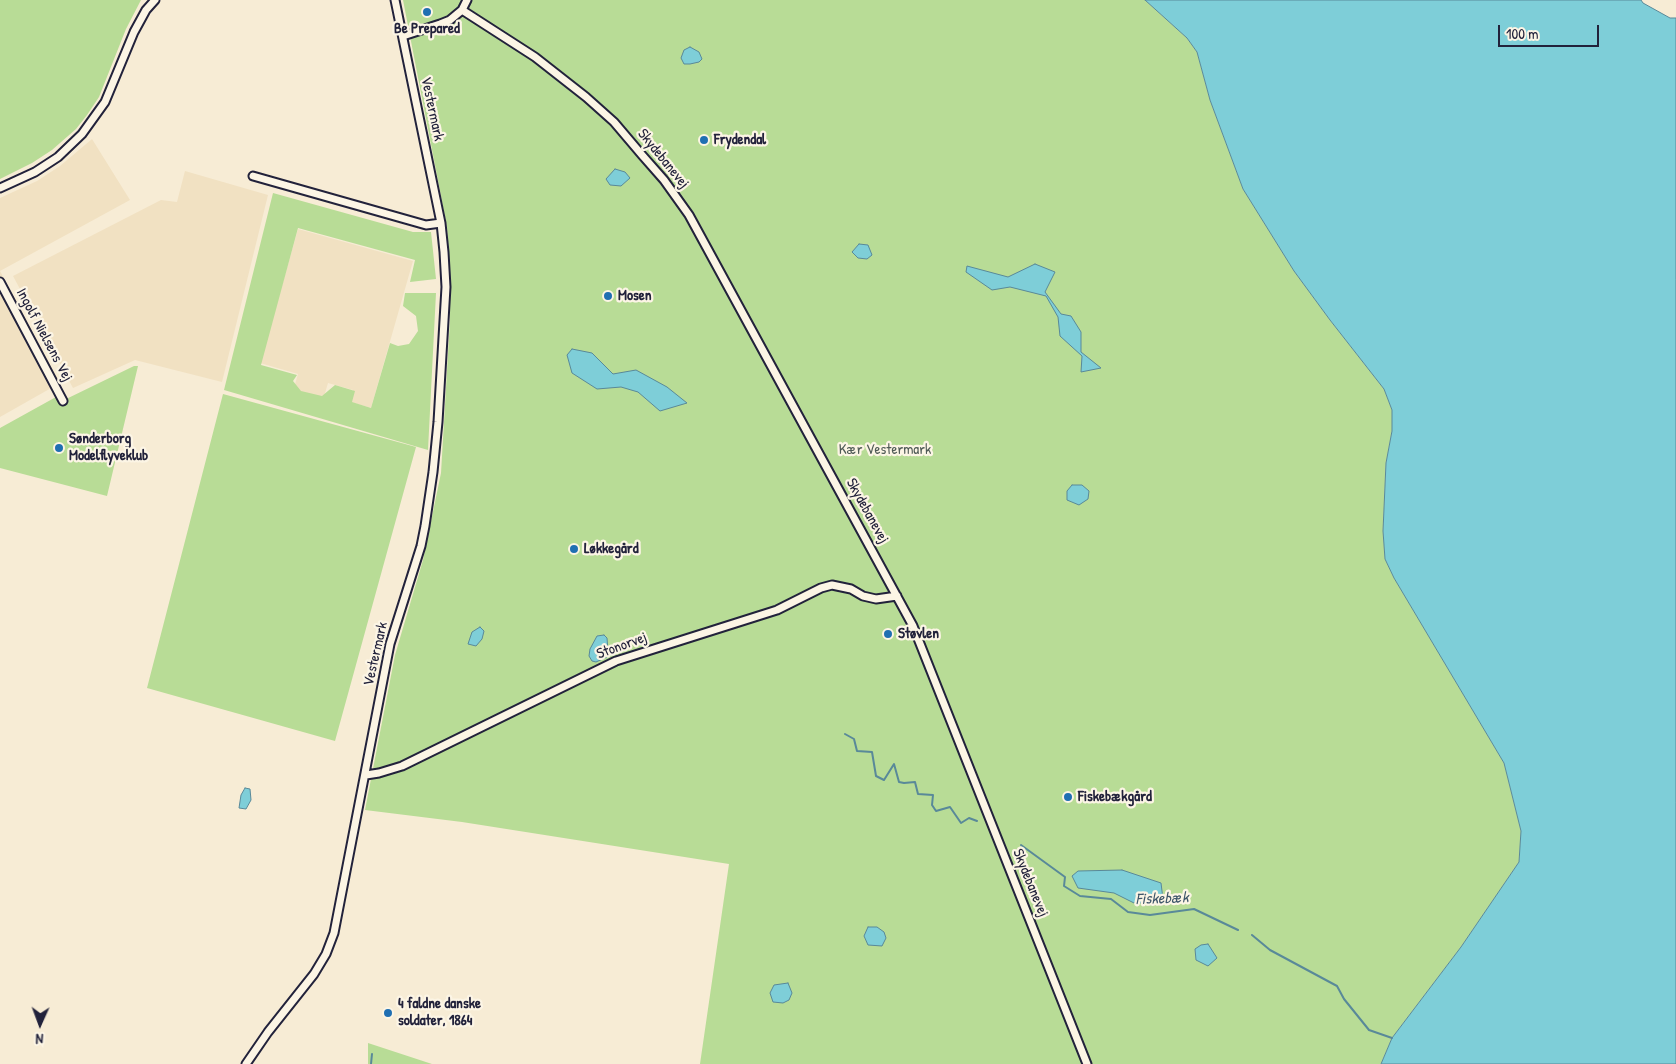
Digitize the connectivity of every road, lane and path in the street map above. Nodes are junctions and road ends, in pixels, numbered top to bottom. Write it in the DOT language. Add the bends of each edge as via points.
graph roads {
  1 [pos="155,0"];
  2 [pos="395,0"];
  3 [pos="467,0"];
  4 [pos="462,10"];
  5 [pos="403,36"];
  6 [pos="253,176"];
  7 [pos="0,188"];
  8 [pos="441,223"];
  9 [pos="0,282"];
  10 [pos="63,401"];
  11 [pos="897,596"];
  12 [pos="366,774"];
  13 [pos="246,1064"];
  14 [pos="1087,1064"];
  1 -- 7 [label="street" via="134,32 105,102 82,134 58,157"];
  2 -- 5 [label="street, Vestermark"];
  3 -- 4 [label="street"];
  4 -- 5 [label="street" via="450,20"];
  4 -- 11 [label="street, Skydebanevej" via="535,57 586,97 614,122 664,180 690,216"];
  5 -- 8 [label="street, Vestermark"];
  6 -- 8 [label="street" via="426,225"];
  8 -- 12 [label="street, Vestermark" via="446,287 438,422 426,526 390,644"];
  9 -- 10 [label="street, Ingolf Nielsens Vej"];
  11 -- 12 [label="street, Stonorvej" via="876,599 832,585 821,588 777,610 616,661 402,766"];
  11 -- 14 [label="street, Skydebanevej" via="918,637"];
  12 -- 13 [label="street, Vestermark" via="334,933 326,954"];
}
